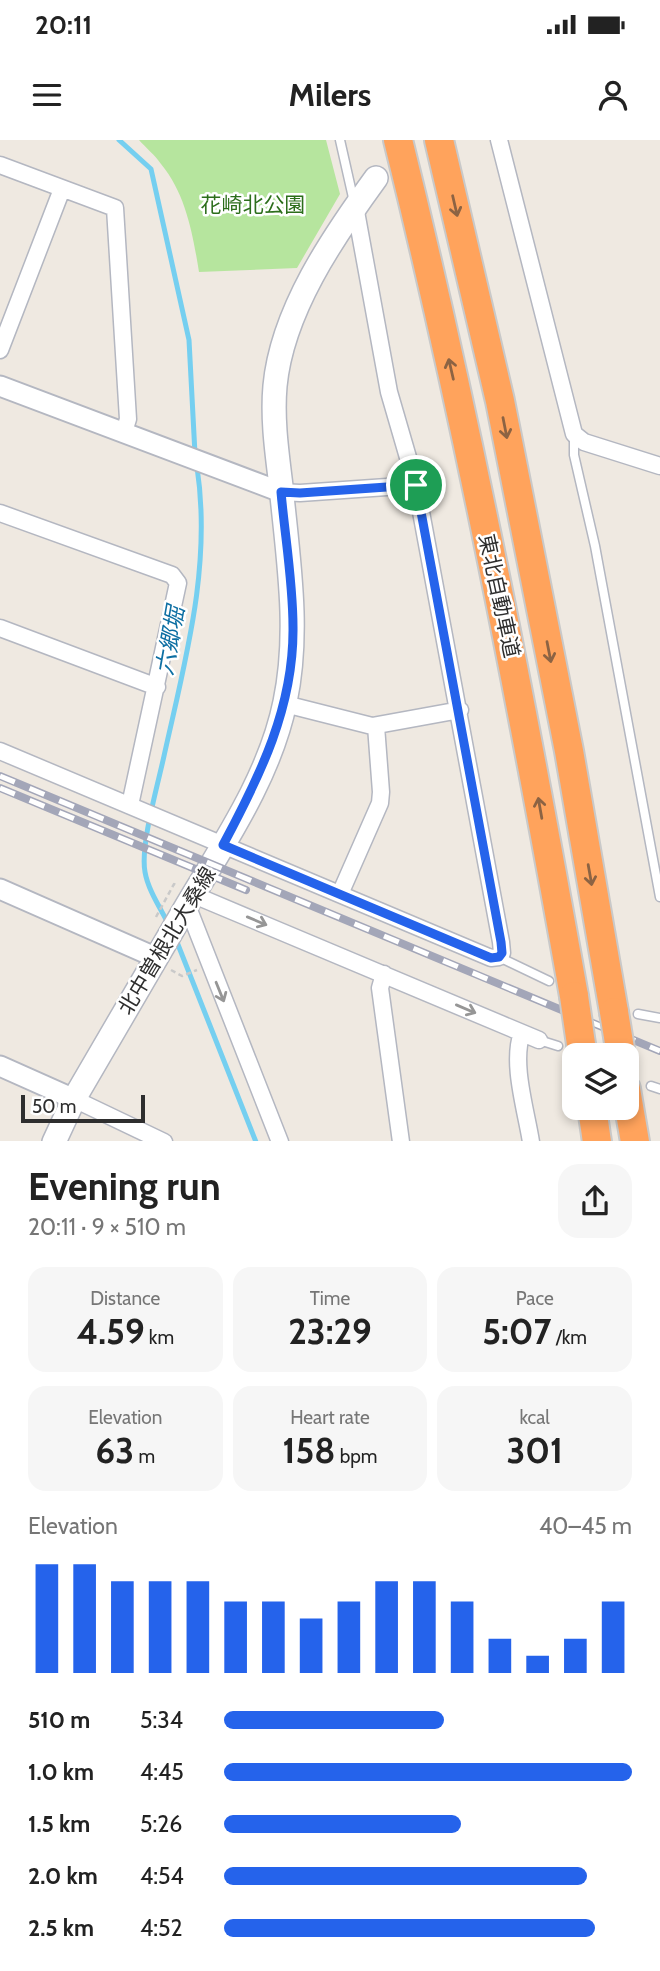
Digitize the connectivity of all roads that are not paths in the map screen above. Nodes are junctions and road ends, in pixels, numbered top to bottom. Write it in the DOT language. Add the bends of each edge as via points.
graph roads {
  1 [pos="340,140"];
  2 [pos="398,140"];
  3 [pos="439,140"];
  4 [pos="499,140"];
  5 [pos="511,140"];
  6 [pos="0,164"];
  7 [pos="505,164"];
  8 [pos="376,178"];
  9 [pos="62,188"];
  10 [pos="355,206"];
  11 [pos="0,350"];
  12 [pos="0,386"];
  13 [pos="124,432"];
  14 [pos="574,434"];
  15 [pos="660,466"];
  16 [pos="416,485"];
  17 [pos="281,492"];
  18 [pos="0,513"];
  19 [pos="0,628"];
  20 [pos="156,687"];
  21 [pos="285,704"];
  22 [pos="460,710"];
  23 [pos="376,726"];
  24 [pos="0,751"];
  25 [pos="135,808"];
  26 [pos="223,845"];
  27 [pos="0,889"];
  28 [pos="340,894"];
  29 [pos="660,897"];
  30 [pos="182,903"];
  31 [pos="163,956"];
  32 [pos="499,957"];
  33 [pos="384,974"];
  34 [pos="549,981"];
  35 [pos="626,1013"];
  36 [pos="660,1018"];
  37 [pos="522,1033"];
  38 [pos="539,1040"];
  39 [pos="574,1043"];
  40 [pos="622,1043"];
  41 [pos="562,1047"];
  42 [pos="0,1066"];
  43 [pos="646,1088"];
  44 [pos="74,1099"];
  45 [pos="594,1120"];
  46 [pos="54,1141"];
  47 [pos="162,1141"];
  48 [pos="280,1141"];
  49 [pos="401,1141"];
  50 [pos="525,1141"];
  51 [pos="597,1141"];
  52 [pos="635,1141"];
  1 -- 10 [label="lane"];
  39 -- 2 [label="highway, 東北自動車道, one-way, bridge" via="574,996 529,747 474,475"];
  3 -- 35 [label="highway, 東北自動車道, one-way" via="500,401"];
  4 -- 7 [label="street"];
  5 -- 7 [label="street"];
  6 -- 9 [label="street"];
  7 -- 14 [label="street"];
  8 -- 10 [label="main road, 北中曽根北大桑線"];
  9 -- 11 [label="street"];
  9 -- 13 [label="street" via="115,208 128,419"];
  10 -- 16 [label="street" via="390,392"];
  10 -- 17 [label="main road, 北中曽根北大桑線" via="312,278 282,352 275,384"];
  12 -- 13 [label="street"];
  13 -- 17 [label="street"];
  14 -- 15 [label="street" via="584,442"];
  14 -- 29 [label="lane" via="574,455"];
  16 -- 17 [label="street"];
  16 -- 22 [label="street"];
  17 -- 21 [label="main road, 北中曽根北大桑線" via="293,629"];
  18 -- 20 [label="street" via="172,575 178,583"];
  19 -- 20 [label="street"];
  20 -- 25 [label="street"];
  21 -- 23 [label="street"];
  21 -- 26 [label="main road, 北中曽根北大桑線" via="256,783"];
  22 -- 23 [label="street"];
  22 -- 32 [label="street" via="501,942"];
  23 -- 28 [label="street" via="380,803"];
  24 -- 25 [label="street"];
  25 -- 26 [label="street"];
  26 -- 28 [label="street"];
  26 -- 30 [label="main road, 北中曽根北大桑線"];
  27 -- 31 [label="street"];
  28 -- 32 [label="street" via="491,958"];
  30 -- 31 [label="main road, 北中曽根北大桑線"];
  30 -- 33 [label="street, one-way"];
  30 -- 48 [label="street, one-way"];
  31 -- 44 [label="main road, 北中曽根北大桑線"];
  32 -- 34 [label="lane"];
  33 -- 37 [label="street, one-way"];
  33 -- 49 [label="street" via="380,988"];
  35 -- 36 [label="lane"];
  35 -- 40 [label="highway, 東北自動車道, bridge"];
  37 -- 38 [label="street"];
  37 -- 50 [label="street" via="518,1060"];
  38 -- 41 [label="lane"];
  42 -- 44 [label="street"];
  43 -- 52 [label="highway"];
  44 -- 46 [label="main road, 北中曽根北大桑線"];
  44 -- 47 [label="street"];
  45 -- 51 [label="highway"];
}
